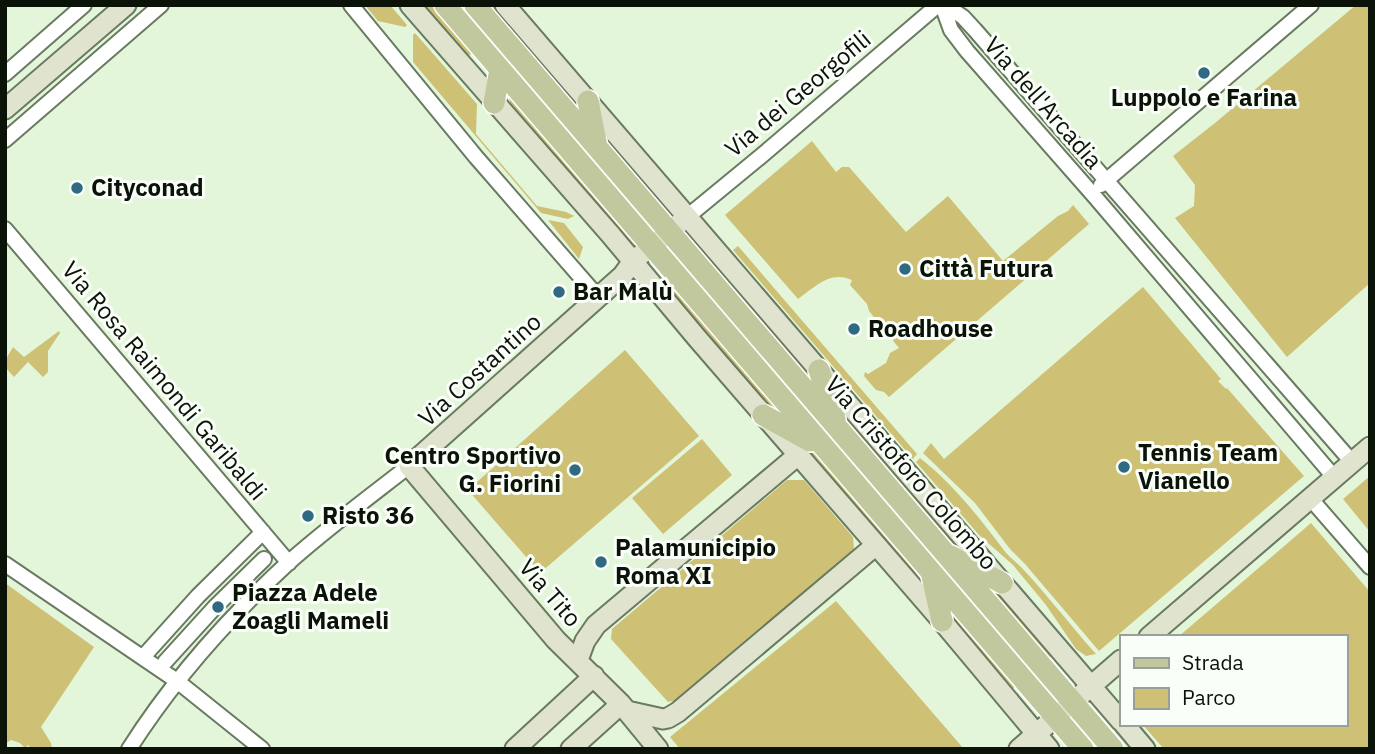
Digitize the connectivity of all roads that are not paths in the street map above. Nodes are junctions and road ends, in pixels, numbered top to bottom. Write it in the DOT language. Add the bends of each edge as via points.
graph roads {
  1 [pos="84,5"];
  2 [pos="126,5"];
  3 [pos="161,5"];
  4 [pos="351,5"];
  5 [pos="411,5"];
  6 [pos="446,5"];
  7 [pos="475,5"];
  8 [pos="505,5"];
  9 [pos="942,5"];
  10 [pos="1311,5"];
  11 [pos="500,69"];
  12 [pos="5,74"];
  13 [pos="589,101"];
  14 [pos="494,103"];
  15 [pos="5,109"];
  16 [pos="5,139"];
  17 [pos="597,149"];
  18 [pos="1107,180"];
  19 [pos="1092,193"];
  20 [pos="687,217"];
  21 [pos="5,229"];
  22 [pos="669,232"];
  23 [pos="652,246"];
  24 [pos="633,261"];
  25 [pos="1189,275"];
  26 [pos="1174,289"];
  27 [pos="598,297"];
  28 [pos="819,370"];
  29 [pos="763,415"];
  30 [pos="839,430"];
  31 [pos="1370,447"];
  32 [pos="825,449"];
  33 [pos="798,455"];
  34 [pos="1352,462"];
  35 [pos="409,466"];
  36 [pos="1334,477"];
  37 [pos="1310,498"];
  38 [pos="263,532"];
  39 [pos="876,545"];
  40 [pos="944,553"];
  41 [pos="264,559"];
  42 [pos="289,562"];
  43 [pos="5,564"];
  44 [pos="1370,567"];
  45 [pos="930,571"];
  46 [pos="1002,583"];
  47 [pos="942,621"];
  48 [pos="1151,635"];
  49 [pos="143,657"];
  50 [pos="578,660"];
  51 [pos="1120,661"];
  52 [pos="165,662"];
  53 [pos="594,676"];
  54 [pos="177,681"];
  55 [pos="1092,685"];
  56 [pos="1073,702"];
  57 [pos="624,707"];
  58 [pos="1056,717"];
  59 [pos="1120,719"];
  60 [pos="1126,726"];
  61 [pos="1042,741"];
  62 [pos="129,749"];
  63 [pos="262,749"];
  64 [pos="515,749"];
  65 [pos="571,749"];
  66 [pos="658,749"];
  67 [pos="1018,749"];
  68 [pos="1083,749"];
  69 [pos="1113,749"];
  70 [pos="1145,749"];
  1 -- 12 [label="street"];
  2 -- 15 [label="street"];
  3 -- 16 [label="street"];
  4 -- 27 [label="street"];
  5 -- 14 [label="street"];
  6 -- 11 [label="main road, Via Cristoforo Colombo"];
  7 -- 17 [label="main road, Via Cristoforo Colombo"];
  8 -- 13 [label="street, Via Cristoforo Colombo"];
  9 -- 18 [label="street, Via dell'Arcadia" via="975,30"];
  9 -- 19 [label="street, Via dell'Arcadia" via="959,41"];
  9 -- 20 [label="street, Via dei Georgofili"];
  10 -- 18 [label="street"];
  11 -- 14 [label="main road"];
  11 -- 23 [label="main road, Via Cristoforo Colombo"];
  13 -- 17 [label="main road"];
  13 -- 20 [label="street, Via Cristoforo Colombo"];
  14 -- 24 [label="street"];
  17 -- 22 [label="main road, Via Cristoforo Colombo"];
  18 -- 19 [label="street"];
  18 -- 25 [label="street, Via dell'Arcadia"];
  19 -- 26 [label="street, Via dell'Arcadia"];
  20 -- 22 [label="street"];
  20 -- 28 [label="street, Via Cristoforo Colombo"];
  21 -- 38 [label="street, Via Rosa Raimondi Garibaldi"];
  22 -- 23 [label="street"];
  22 -- 30 [label="main road, Via Cristoforo Colombo"];
  23 -- 24 [label="street"];
  23 -- 32 [label="main road, Via Cristoforo Colombo"];
  24 -- 27 [label="street, Via Costantino"];
  24 -- 29 [label="street"];
  25 -- 26 [label="street"];
  25 -- 34 [label="street, Via dell'Arcadia"];
  26 -- 36 [label="street, Via dell'Arcadia"];
  27 -- 35 [label="street, Via Costantino"];
  28 -- 30 [label="main road"];
  28 -- 46 [label="street, Via Cristoforo Colombo"];
  29 -- 32 [label="main road"];
  29 -- 33 [label="street"];
  30 -- 40 [label="main road, Via Cristoforo Colombo"];
  31 -- 34 [label="street"];
  32 -- 45 [label="main road, Via Cristoforo Colombo"];
  33 -- 39 [label="street"];
  33 -- 50 [label="street" via="596,625"];
  34 -- 36 [label="street"];
  35 -- 42 [label="street, Via Costantino"];
  35 -- 50 [label="street, Via Tito"];
  36 -- 37 [label="street"];
  37 -- 44 [label="street"];
  37 -- 48 [label="street"];
  38 -- 42 [label="street, Via Rosa Raimondi Garibaldi"];
  38 -- 49 [label="street"];
  39 -- 47 [label="street"];
  39 -- 57 [label="street" via="678,712 663,719"];
  40 -- 46 [label="main road"];
  40 -- 56 [label="main road, Via Cristoforo Colombo"];
  41 -- 52 [label="street"];
  42 -- 54 [label="street"];
  43 -- 49 [label="street"];
  45 -- 47 [label="main road"];
  45 -- 58 [label="main road, Via Cristoforo Colombo"];
  46 -- 55 [label="street, Via Cristoforo Colombo"];
  47 -- 61 [label="street"];
  49 -- 54 [label="street"];
  50 -- 53 [label="street, Via Tito"];
  51 -- 55 [label="street"];
  53 -- 57 [label="street, Via Tito"];
  53 -- 64 [label="street"];
  54 -- 62 [label="street"];
  54 -- 63 [label="street"];
  55 -- 56 [label="street"];
  55 -- 59 [label="street, Via Cristoforo Colombo"];
  56 -- 58 [label="street"];
  56 -- 69 [label="main road, Via Cristoforo Colombo"];
  57 -- 65 [label="street"];
  57 -- 66 [label="street, Via Tito"];
  58 -- 61 [label="street"];
  58 -- 68 [label="main road, Via Cristoforo Colombo"];
  60 -- 70 [label="street, Via Cristoforo Colombo"];
  61 -- 67 [label="street"];
}
